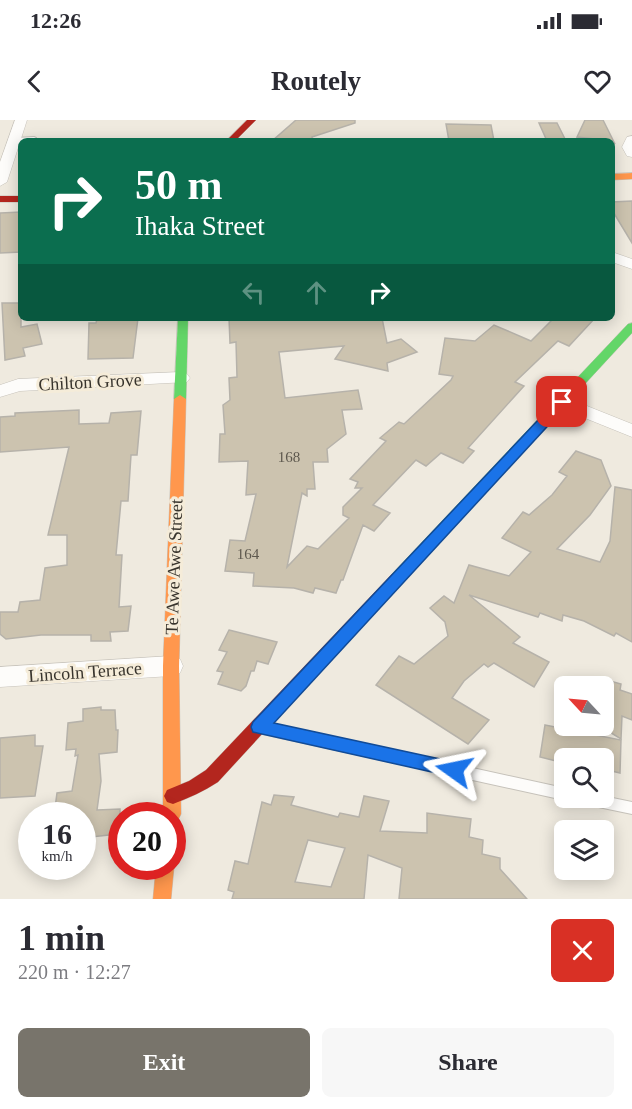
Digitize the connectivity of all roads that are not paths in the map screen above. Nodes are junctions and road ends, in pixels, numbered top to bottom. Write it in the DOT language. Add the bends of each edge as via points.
graph roads {
  1 [pos="21,120"];
  2 [pos="252,120"];
  3 [pos="233,138"];
  4 [pos="15,140"];
  5 [pos="18,140"];
  6 [pos="632,140"];
  7 [pos="632,153"];
  8 [pos="632,176"];
  9 [pos="615,177"];
  10 [pos="0,182"];
  11 [pos="0,199"];
  12 [pos="18,199"];
  13 [pos="615,258"];
  14 [pos="632,264"];
  15 [pos="183,321"];
  16 [pos="632,326"];
  17 [pos="181,378"];
  18 [pos="0,391"];
  19 [pos="562,402"];
  20 [pos="632,431"];
  21 [pos="171,666"];
  22 [pos="0,677"];
  23 [pos="259,727"];
  24 [pos="554,792"];
  25 [pos="173,796"];
  26 [pos="172,802"];
  27 [pos="614,804"];
  28 [pos="632,808"];
  29 [pos="164,880"];
  30 [pos="162,899"];
  1 -- 4 [label="street"];
  2 -- 3 [label="street"];
  4 -- 5 [label="lane"];
  4 -- 10 [label="street"];
  6 -- 7 [label="street"];
  8 -- 9 [label="street"];
  11 -- 12 [label="street"];
  13 -- 14 [label="street"];
  15 -- 17 [label="street, Te Awe Awe Street"];
  16 -- 19 [label="street"];
  17 -- 18 [label="street, Chilton Grove" via="18,385"];
  17 -- 21 [label="street, Te Awe Awe Street"];
  19 -- 20 [label="street"];
  19 -- 23 [label="street"];
  21 -- 22 [label="street, Lincoln Terrace"];
  21 -- 25 [label="street, Te Awe Awe Street"];
  23 -- 24 [label="lane"];
  23 -- 25 [label="street" via="212,776"];
  25 -- 26 [label="street, Te Awe Awe Street"];
  27 -- 28 [label="lane"];
  29 -- 30 [label="street"];
}
